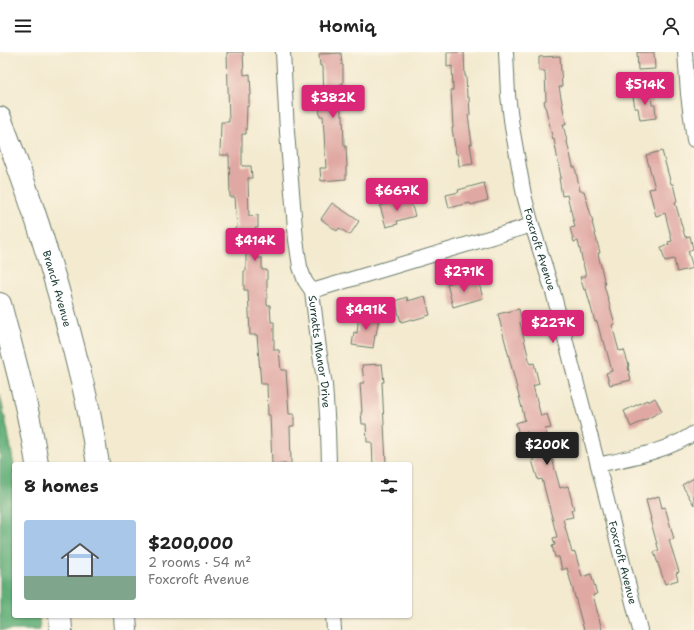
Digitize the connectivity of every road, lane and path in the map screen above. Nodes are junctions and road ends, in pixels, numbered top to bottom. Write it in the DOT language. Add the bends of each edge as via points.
graph roads {
  1 [pos="283,52"];
  2 [pos="506,52"];
  3 [pos="685,52"];
  4 [pos="0,118"];
  5 [pos="694,140"];
  6 [pos="532,225"];
  7 [pos="312,290"];
  8 [pos="0,304"];
  9 [pos="694,433"];
  10 [pos="37,462"];
  11 [pos="98,462"];
  12 [pos="329,462"];
  13 [pos="598,466"];
  14 [pos="60,618"];
  15 [pos="125,618"];
  16 [pos="333,618"];
  17 [pos="61,630"];
  18 [pos="126,630"];
  19 [pos="334,630"];
  20 [pos="640,630"];
  1 -- 7 [label="street, Surratts Manor Drive" via="296,240 300,267 305,281"];
  2 -- 6 [label="street, Foxcroft Avenue" via="512,127"];
  3 -- 5 [label="street"];
  4 -- 11 [label="highway, Branch Avenue" via="35,213 57,289 82,379"];
  6 -- 7 [label="street"];
  6 -- 13 [label="street, Foxcroft Avenue"];
  7 -- 12 [label="street, Surratts Manor Drive" via="325,385"];
  8 -- 10 [label="highway"];
  9 -- 13 [label="street" via="668,447"];
  13 -- 20 [label="street, Foxcroft Avenue"];
  14 -- 17 [label="highway"];
  15 -- 18 [label="highway"];
  16 -- 19 [label="street"];
}
